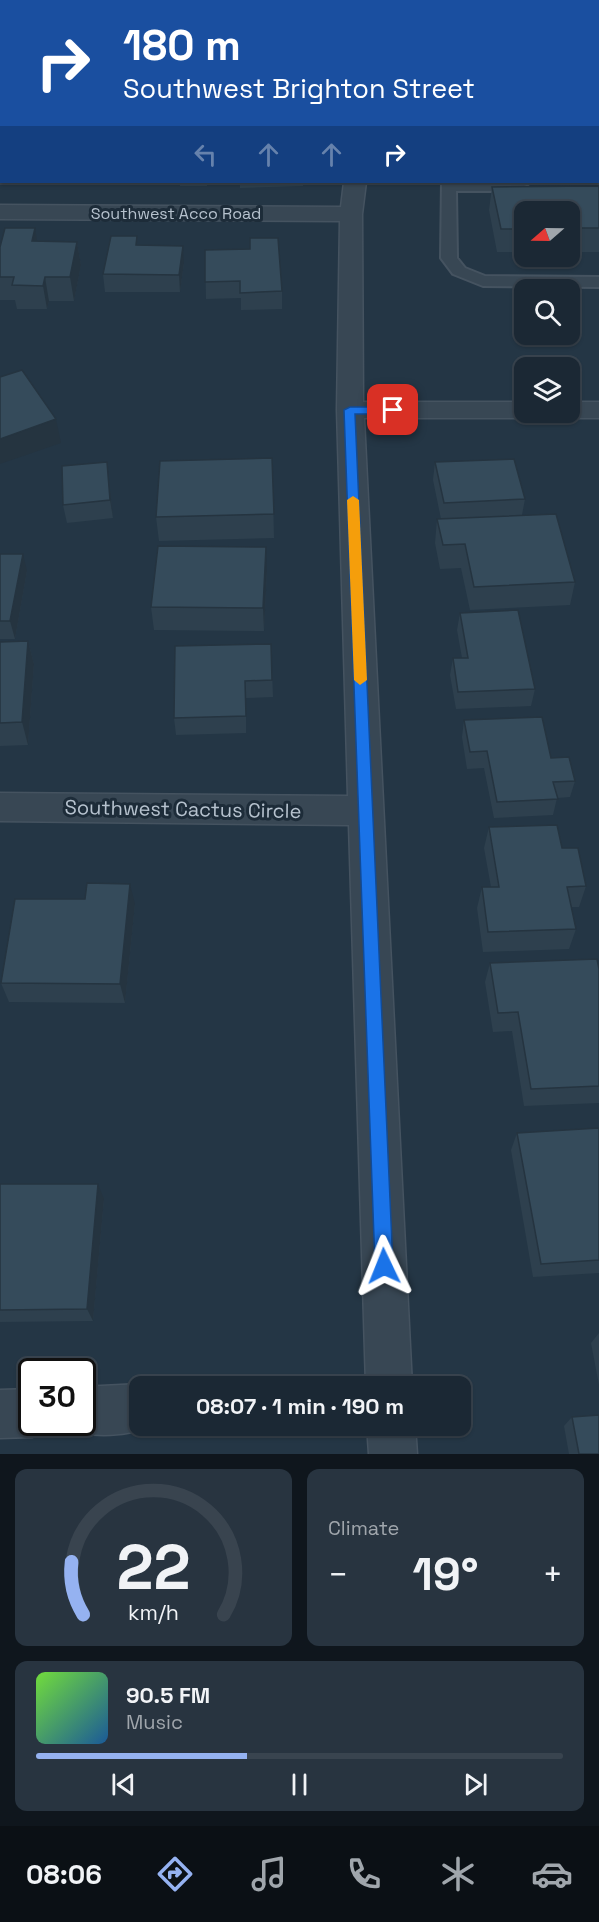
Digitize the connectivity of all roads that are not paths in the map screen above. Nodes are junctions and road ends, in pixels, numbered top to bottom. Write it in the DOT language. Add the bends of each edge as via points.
graph roads {
  1 [pos="355,183"];
  2 [pos="448,184"];
  3 [pos="541,187"];
  4 [pos="0,212"];
  5 [pos="351,214"];
  6 [pos="599,282"];
  7 [pos="350,410"];
  8 [pos="514,410"];
  9 [pos="580,410"];
  10 [pos="599,410"];
  11 [pos="0,807"];
  12 [pos="366,811"];
  13 [pos="389,1376"];
  14 [pos="129,1409"];
  15 [pos="96,1410"];
  16 [pos="18,1413"];
  17 [pos="0,1414"];
  18 [pos="392,1436"];
  19 [pos="393,1454"];
  1 -- 5 [label="street"];
  2 -- 3 [label="lane"];
  2 -- 6 [label="lane" via="449,258 459,271 483,281"];
  4 -- 5 [label="street, Southwest Acco Road"];
  5 -- 7 [label="street"];
  7 -- 8 [label="street"];
  7 -- 12 [label="street"];
  9 -- 10 [label="street"];
  11 -- 12 [label="street, Southwest Cactus Circle"];
  12 -- 13 [label="street"];
  14 -- 15 [label="street"];
  16 -- 17 [label="street"];
  18 -- 19 [label="street"];
}
